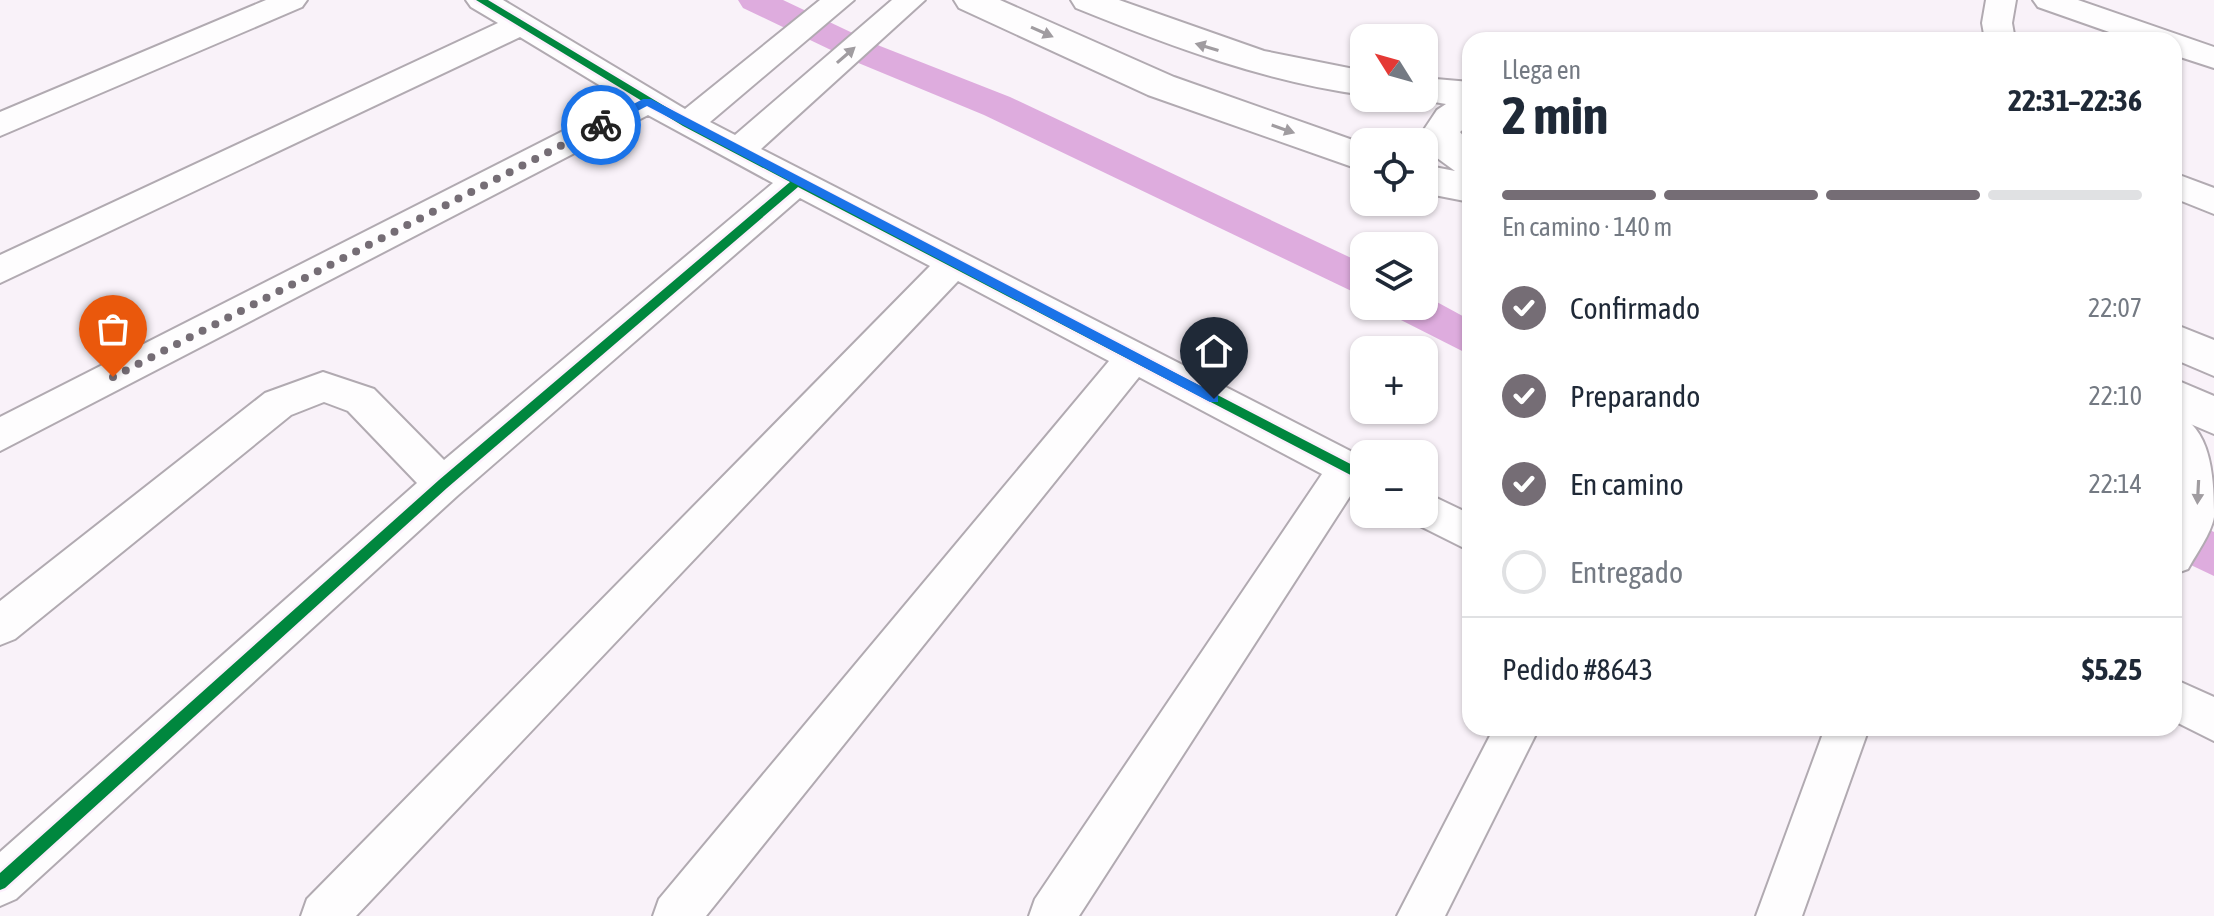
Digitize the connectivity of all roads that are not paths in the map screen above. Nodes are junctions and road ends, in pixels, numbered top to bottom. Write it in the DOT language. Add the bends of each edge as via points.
graph roads {
  1 [pos="292,0"];
  2 [pos="481,0"];
  3 [pos="839,0"];
  4 [pos="910,0"];
  5 [pos="971,0"];
  6 [pos="1088,0"];
  7 [pos="2001,0"];
  8 [pos="2048,0"];
  9 [pos="520,25"];
  10 [pos="1999,32"];
  11 [pos="2139,32"];
  12 [pos="2182,47"];
  13 [pos="2214,58"];
  14 [pos="768,60"];
  15 [pos="1350,82"];
  16 [pos="813,84"];
  17 [pos="1438,91"];
  18 [pos="1462,93"];
  19 [pos="647,102"];
  20 [pos="1462,111"];
  21 [pos="687,124"];
  22 [pos="0,125"];
  23 [pos="739,150"];
  24 [pos="1350,153"];
  25 [pos="1462,157"];
  26 [pos="798,181"];
  27 [pos="1438,182"];
  28 [pos="1462,186"];
  29 [pos="2182,188"];
  30 [pos="2214,202"];
  31 [pos="954,263"];
  32 [pos="0,270"];
  33 [pos="2182,344"];
  34 [pos="1134,357"];
  35 [pos="2214,359"];
  36 [pos="2182,401"];
  37 [pos="2214,416"];
  38 [pos="0,435"];
  39 [pos="2182,442"];
  40 [pos="1350,470"];
  41 [pos="1350,480"];
  42 [pos="443,484"];
  43 [pos="1438,517"];
  44 [pos="1462,530"];
  45 [pos="2182,541"];
  46 [pos="0,626"];
  47 [pos="2182,703"];
  48 [pos="2214,720"];
  49 [pos="1513,736"];
  50 [pos="1844,736"];
  51 [pos="0,883"];
  52 [pos="324,916"];
  53 [pos="676,916"];
  54 [pos="1052,916"];
  55 [pos="1420,916"];
  56 [pos="1779,916"];
  1 -- 22 [label="street"];
  2 -- 9 [label="street"];
  3 -- 14 [label="street"];
  16 -- 4 [label="street, one-way"];
  5 -- 24 [label="street, one-way" via="1161,86"];
  15 -- 6 [label="street, one-way" via="1203,46"];
  7 -- 10 [label="street"];
  8 -- 11 [label="street"];
  9 -- 19 [label="street"];
  9 -- 32 [label="street"];
  12 -- 13 [label="street"];
  14 -- 16 [label="street"];
  14 -- 21 [label="street"];
  16 -- 23 [label="street"];
  17 -- 18 [label="street"];
  19 -- 21 [label="street"];
  19 -- 38 [label="street"];
  20 -- 25 [label="street" via="1441,131 1446,146"];
  21 -- 23 [label="street"];
  23 -- 26 [label="street"];
  26 -- 31 [label="street"];
  26 -- 42 [label="street"];
  27 -- 28 [label="street"];
  29 -- 30 [label="street"];
  31 -- 34 [label="street"];
  31 -- 52 [label="street"];
  33 -- 35 [label="street"];
  34 -- 40 [label="street"];
  34 -- 53 [label="street"];
  36 -- 37 [label="street"];
  39 -- 45 [label="street, one-way" via="2200,470 2197,514"];
  41 -- 54 [label="street"];
  42 -- 46 [label="street" via="361,400 323,387 278,404"];
  42 -- 51 [label="street"];
  43 -- 44 [label="street"];
  47 -- 48 [label="street"];
  49 -- 55 [label="street"];
  50 -- 56 [label="street"];
}
